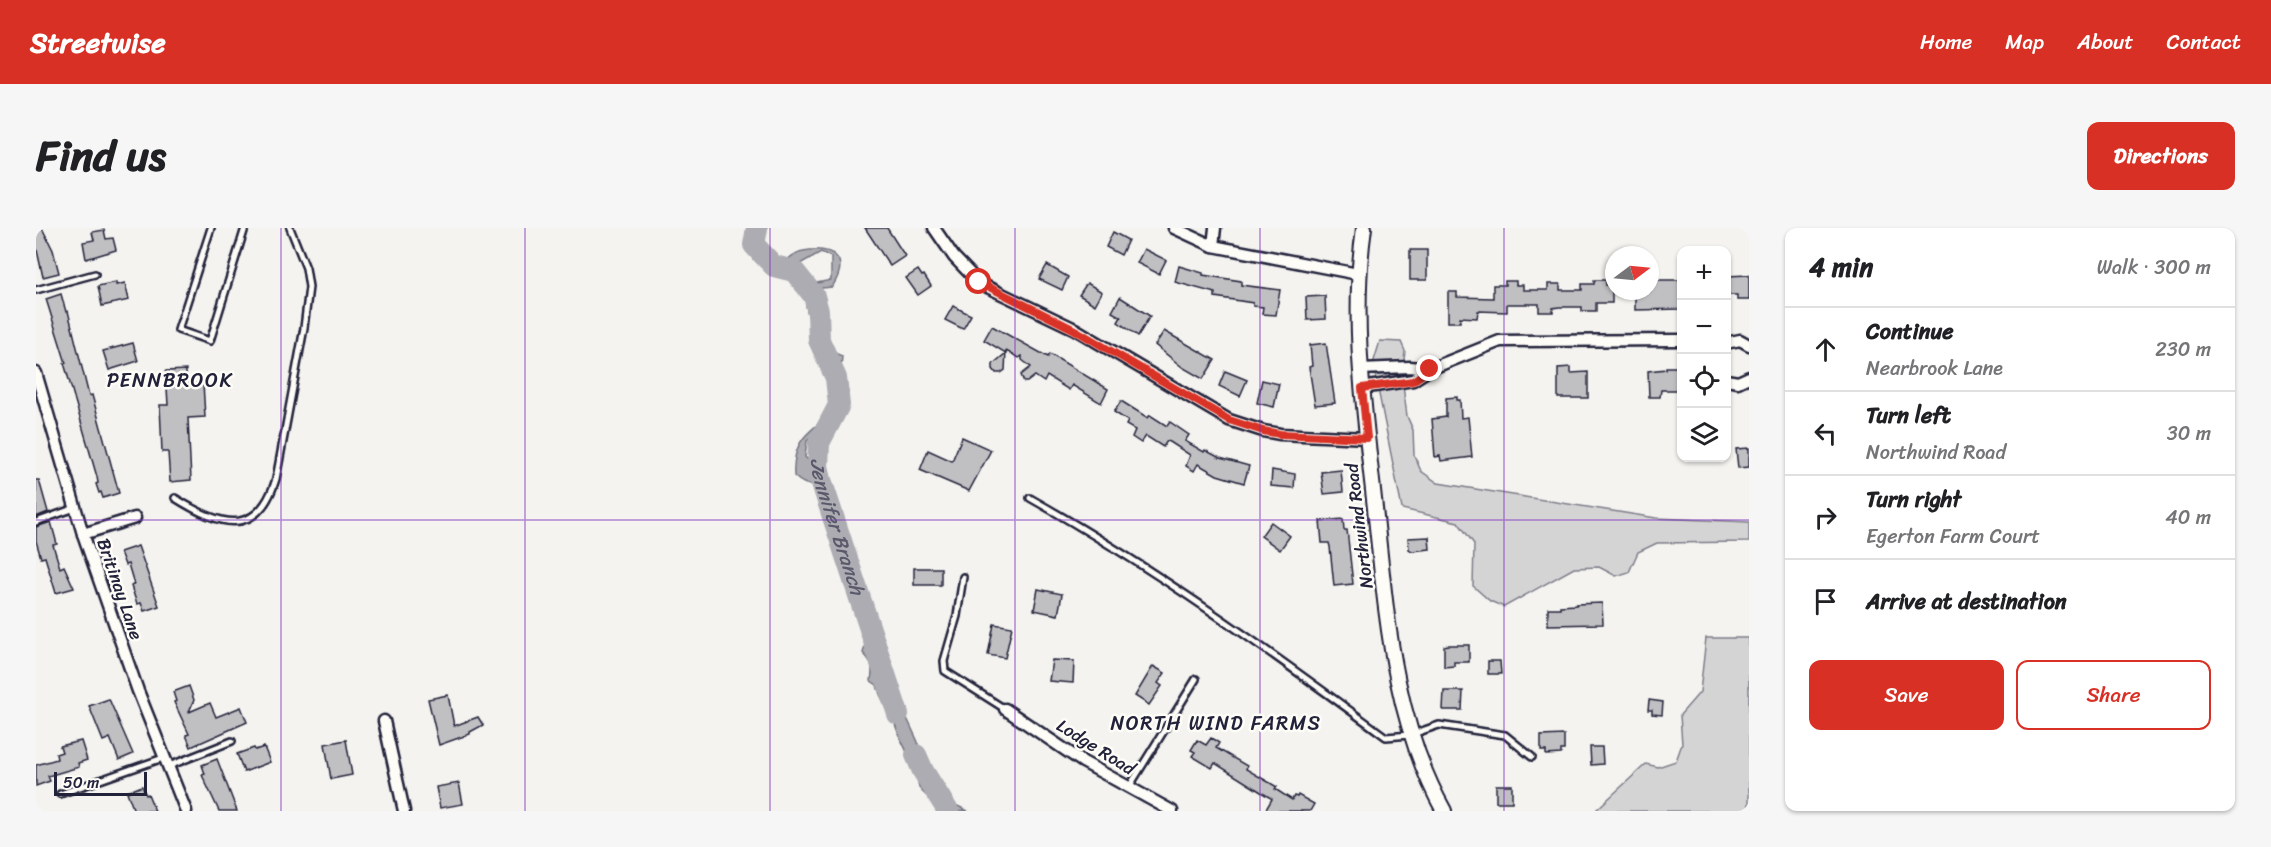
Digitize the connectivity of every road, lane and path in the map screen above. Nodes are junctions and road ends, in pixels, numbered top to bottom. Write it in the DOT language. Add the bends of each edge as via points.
graph roads {
  1 [pos="211,228"];
  2 [pos="244,228"];
  3 [pos="290,228"];
  4 [pos="934,228"];
  5 [pos="1174,228"];
  6 [pos="1215,228"];
  7 [pos="1364,228"];
  8 [pos="1213,246"];
  9 [pos="95,274"];
  10 [pos="1358,274"];
  11 [pos="36,290"];
  12 [pos="1677,340"];
  13 [pos="1731,342"];
  14 [pos="1749,345"];
  15 [pos="1360,369"];
  16 [pos="1430,369"];
  17 [pos="36,374"];
  18 [pos="1749,377"];
  19 [pos="1731,381"];
  20 [pos="1362,388"];
  21 [pos="1367,438"];
  22 [pos="175,498"];
  23 [pos="1030,498"];
  24 [pos="75,508"];
  25 [pos="135,518"];
  26 [pos="36,522"];
  27 [pos="83,534"];
  28 [pos="963,577"];
  29 [pos="1196,679"];
  30 [pos="1005,709"];
  31 [pos="384,721"];
  32 [pos="1410,735"];
  33 [pos="232,741"];
  34 [pos="1532,757"];
  35 [pos="168,761"];
  36 [pos="1129,787"];
  37 [pos="60,794"];
  38 [pos="186,811"];
  39 [pos="404,811"];
  40 [pos="1172,811"];
  41 [pos="1444,811"];
  1 -- 2 [label="lane" via="178,330 210,341"];
  3 -- 22 [label="lane" via="309,288 271,496 254,516 233,522 211,519"];
  4 -- 21 [label="street" via="954,257 979,282 1075,330 1229,420 1280,434"];
  5 -- 8 [label="street"];
  6 -- 8 [label="street"];
  7 -- 10 [label="street, Northwind Road"];
  8 -- 10 [label="street"];
  9 -- 11 [label="lane"];
  10 -- 15 [label="street, Northwind Road"];
  12 -- 16 [label="street" via="1500,341"];
  13 -- 14 [label="street" via="1740,340"];
  15 -- 16 [label="street"];
  15 -- 20 [label="street, Northwind Road"];
  16 -- 20 [label="street" via="1413,381"];
  17 -- 24 [label="street, Britinay Lane"];
  18 -- 19 [label="street"];
  20 -- 21 [label="street, Northwind Road"];
  21 -- 32 [label="street, Northwind Road" via="1390,633"];
  23 -- 32 [label="lane" via="1085,529 1291,667 1386,737"];
  24 -- 26 [label="lane"];
  24 -- 27 [label="street, Britinay Lane"];
  25 -- 27 [label="street"];
  27 -- 35 [label="street, Britinay Lane" via="138,691"];
  28 -- 30 [label="lane" via="945,671"];
  29 -- 36 [label="lane"];
  30 -- 36 [label="street, Lodge Road" via="1083,762"];
  31 -- 39 [label="street"];
  32 -- 34 [label="lane" via="1439,725 1504,735"];
  32 -- 41 [label="street, Northwind Road"];
  33 -- 35 [label="lane"];
  35 -- 37 [label="lane"];
  35 -- 38 [label="street, Britinay Lane"];
  36 -- 40 [label="street, Lodge Road"];
}
